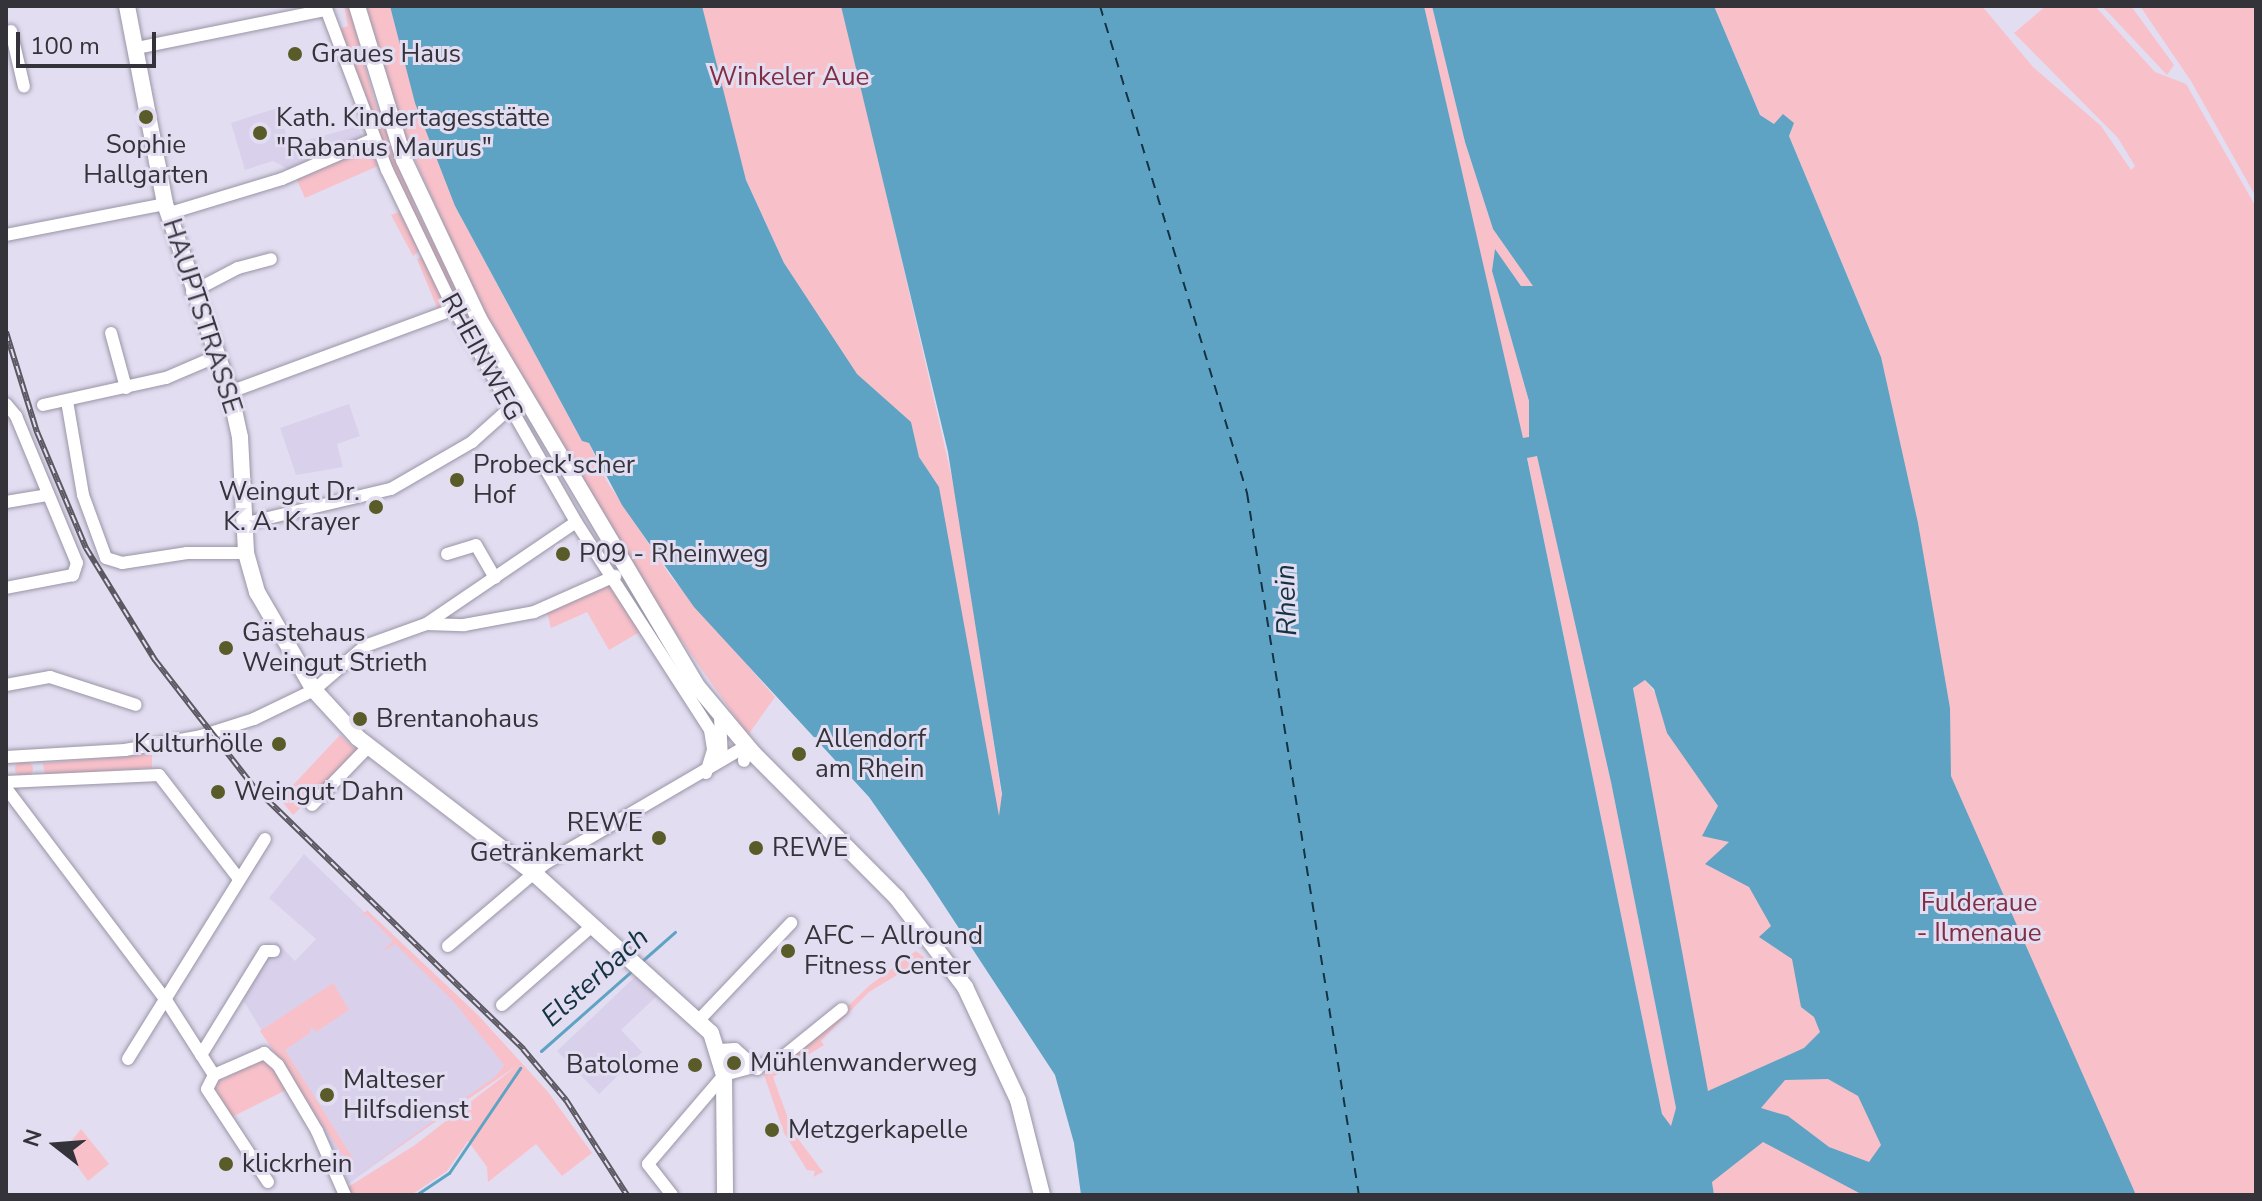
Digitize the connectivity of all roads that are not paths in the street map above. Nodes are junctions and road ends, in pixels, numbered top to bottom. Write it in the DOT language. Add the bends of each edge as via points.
graph roads {
  1 [pos="127,6"];
  2 [pos="357,6"];
  3 [pos="326,8"];
  4 [pos="11,31"];
  5 [pos="137,48"];
  6 [pos="20,71"];
  7 [pos="6,74"];
  8 [pos="24,87"];
  9 [pos="374,139"];
  10 [pos="167,208"];
  11 [pos="6,235"];
  12 [pos="271,259"];
  13 [pos="192,292"];
  14 [pos="454,309"];
  15 [pos="111,333"];
  16 [pos="215,357"];
  17 [pos="126,388"];
  18 [pos="230,392"];
  19 [pos="67,401"];
  20 [pos="43,405"];
  21 [pos="510,408"];
  22 [pos="7,409"];
  23 [pos="48,495"];
  24 [pos="6,502"];
  25 [pos="576,522"];
  26 [pos="247,523"];
  27 [pos="246,553"];
  28 [pos="447,554"];
  29 [pos="615,576"];
  30 [pos="495,578"];
  31 [pos="6,588"];
  32 [pos="426,624"];
  33 [pos="6,685"];
  34 [pos="314,690"];
  35 [pos="136,705"];
  36 [pos="720,716"];
  37 [pos="368,747"];
  38 [pos="745,754"];
  39 [pos="6,757"];
  40 [pos="714,767"];
  41 [pos="6,782"];
  42 [pos="6,788"];
  43 [pos="312,805"];
  44 [pos="265,839"];
  45 [pos="535,874"];
  46 [pos="239,879"];
  47 [pos="791,923"];
  48 [pos="593,925"];
  49 [pos="448,946"];
  50 [pos="274,951"];
  51 [pos="166,1000"];
  52 [pos="502,1005"];
  53 [pos="842,1009"];
  54 [pos="699,1020"];
  55 [pos="720,1050"];
  56 [pos="201,1055"];
  57 [pos="128,1059"];
  58 [pos="757,1069"];
  59 [pos="214,1075"];
  60 [pos="724,1075"];
  61 [pos="268,1182"];
  62 [pos="345,1195"];
  63 [pos="672,1195"];
  64 [pos="725,1195"];
  65 [pos="1042,1195"];
  1 -- 5 [label="main road, HAUPTSTRASSE"];
  2 -- 36 [label="main road" via="392,128 461,287 679,658"];
  3 -- 5 [label="street"];
  3 -- 9 [label="street, RHEINWEG"];
  4 -- 6 [label="street"];
  5 -- 10 [label="main road, HAUPTSTRASSE"];
  6 -- 7 [label="street"];
  6 -- 8 [label="street"];
  9 -- 10 [label="street" via="282,179"];
  9 -- 14 [label="street, RHEINWEG"];
  10 -- 11 [label="street"];
  10 -- 13 [label="main road, HAUPTSTRASSE"];
  12 -- 13 [label="street" via="238,268"];
  13 -- 16 [label="main road, HAUPTSTRASSE"];
  14 -- 18 [label="street"];
  14 -- 21 [label="street, RHEINWEG"];
  15 -- 17 [label="street"];
  16 -- 17 [label="street"];
  16 -- 18 [label="main road, HAUPTSTRASSE"];
  17 -- 19 [label="street"];
  18 -- 26 [label="main road, HAUPTSTRASSE"];
  19 -- 20 [label="street"];
  19 -- 27 [label="street" via="89,516 100,548 117,563"];
  21 -- 25 [label="street, RHEINWEG"];
  21 -- 26 [label="street" via="472,442 391,489"];
  22 -- 23 [label="street"];
  23 -- 24 [label="street"];
  23 -- 31 [label="street" via="77,556 73,575"];
  25 -- 29 [label="street, RHEINWEG"];
  25 -- 30 [label="street"];
  26 -- 27 [label="main road, HAUPTSTRASSE"];
  27 -- 34 [label="main road, HAUPTSTRASSE" via="257,592"];
  28 -- 30 [label="street" via="476,545"];
  29 -- 32 [label="street" via="534,612 464,625"];
  29 -- 40 [label="street, RHEINWEG" via="710,730"];
  30 -- 32 [label="street"];
  32 -- 34 [label="street" via="365,646"];
  33 -- 35 [label="street" via="50,677"];
  34 -- 37 [label="main road, HAUPTSTRASSE"];
  34 -- 39 [label="street" via="254,719 201,736 125,750"];
  36 -- 38 [label="main road"];
  36 -- 40 [label="street"];
  37 -- 43 [label="street"];
  37 -- 45 [label="main road, HAUPTSTRASSE"];
  38 -- 40 [label="street"];
  38 -- 65 [label="main road" via="766,767 897,898 965,987 1018,1100"];
  40 -- 45 [label="street"];
  41 -- 46 [label="street" via="159,775"];
  42 -- 51 [label="street"];
  44 -- 46 [label="street"];
  45 -- 48 [label="main road, HAUPTSTRASSE"];
  45 -- 49 [label="street"];
  46 -- 51 [label="street"];
  47 -- 54 [label="street"];
  48 -- 52 [label="street"];
  48 -- 54 [label="main road, HAUPTSTRASSE"];
  50 -- 56 [label="street" via="265,951"];
  51 -- 56 [label="street"];
  51 -- 57 [label="street"];
  53 -- 58 [label="street" via="795,1051"];
  54 -- 55 [label="main road, HAUPTSTRASSE"];
  55 -- 58 [label="street" via="735,1049"];
  55 -- 60 [label="main road, HAUPTSTRASSE"];
  56 -- 59 [label="street"];
  58 -- 60 [label="street"];
  59 -- 61 [label="street" via="207,1089"];
  59 -- 62 [label="street" via="255,1055 271,1057 317,1131"];
  60 -- 63 [label="street" via="648,1164"];
  60 -- 64 [label="main road, HAUPTSTRASSE"];
}
